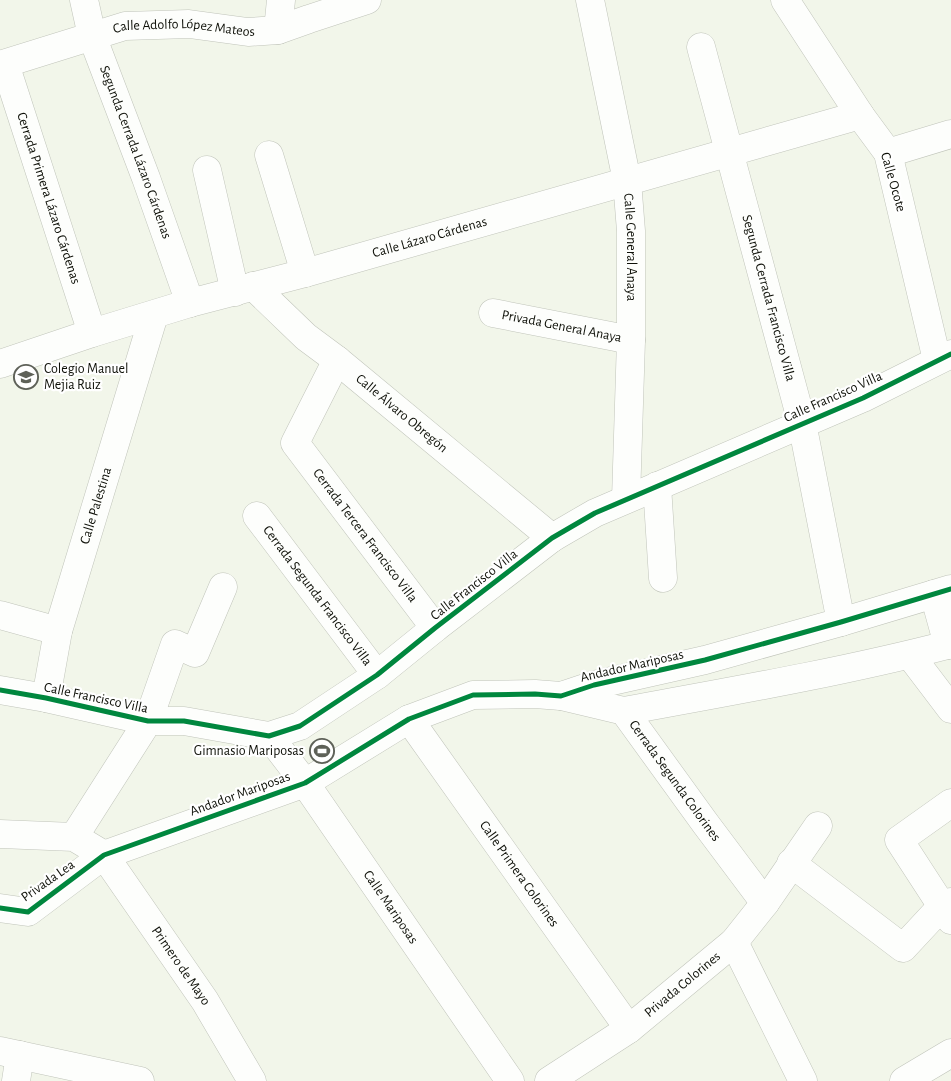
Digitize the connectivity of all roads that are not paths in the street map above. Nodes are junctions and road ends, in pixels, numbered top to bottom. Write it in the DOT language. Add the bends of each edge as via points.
graph roads {
  1 [pos="84,0"];
  2 [pos="281,0"];
  3 [pos="367,0"];
  4 [pos="590,0"];
  5 [pos="785,0"];
  6 [pos="278,30"];
  7 [pos="92,36"];
  8 [pos="701,47"];
  9 [pos="2,64"];
  10 [pos="860,116"];
  11 [pos="951,134"];
  12 [pos="729,152"];
  13 [pos="888,153"];
  14 [pos="269,155"];
  15 [pos="207,170"];
  16 [pos="627,181"];
  17 [pos="305,273"];
  18 [pos="244,289"];
  19 [pos="190,303"];
  20 [pos="494,313"];
  21 [pos="154,315"];
  22 [pos="92,333"];
  23 [pos="631,340"];
  24 [pos="944,357"];
  25 [pos="337,360"];
  26 [pos="0,362"];
  27 [pos="802,423"];
  28 [pos="656,486"];
  29 [pos="626,499"];
  30 [pos="257,516"];
  31 [pos="552,538"];
  32 [pos="663,578"];
  33 [pos="223,587"];
  34 [pos="942,591"];
  35 [pos="0,615"];
  36 [pos="841,622"];
  37 [pos="435,628"];
  38 [pos="58,632"];
  39 [pos="949,645"];
  40 [pos="910,655"];
  41 [pos="377,675"];
  42 [pos="0,690"];
  43 [pos="561,696"];
  44 [pos="46,698"];
  45 [pos="951,709"];
  46 [pos="624,711"];
  47 [pos="409,719"];
  48 [pos="148,721"];
  49 [pos="269,736"];
  50 [pos="305,782"];
  51 [pos="951,803"];
  52 [pos="818,826"];
  53 [pos="0,834"];
  54 [pos="74,837"];
  55 [pos="104,855"];
  56 [pos="791,863"];
  57 [pos="765,903"];
  58 [pos="0,908"];
  59 [pos="948,909"];
  60 [pos="734,942"];
  61 [pos="628,1029"];
  62 [pos="951,1053"];
  63 [pos="12,1062"];
  64 [pos="140,1081"];
  65 [pos="252,1081"];
  66 [pos="510,1081"];
  67 [pos="549,1081"];
  68 [pos="804,1081"];
  69 [pos="904,1081"];
  1 -- 7 [label="street, Segunda Cerrada Lázaro Cárdenas"];
  2 -- 6 [label="street"];
  3 -- 6 [label="street, Calle Adolfo López Mateos"];
  4 -- 16 [label="street, Calle General Anaya"];
  5 -- 10 [label="street, Calle Ocote"];
  6 -- 7 [label="street, Calle Adolfo López Mateos" via="248,32 189,24 126,26"];
  7 -- 9 [label="street, Calle Adolfo López Mateos"];
  7 -- 19 [label="street, Segunda Cerrada Lázaro Cárdenas"];
  8 -- 12 [label="street"];
  9 -- 22 [label="street, Cerrada Primera Lázaro Cárdenas"];
  10 -- 12 [label="street, Calle Lázaro Cárdenas"];
  10 -- 13 [label="street, Calle Ocote"];
  11 -- 13 [label="street"];
  12 -- 16 [label="street, Calle Lázaro Cárdenas"];
  12 -- 27 [label="street, Segunda Cerrada Francisco Villa"];
  13 -- 24 [label="street, Calle Ocote"];
  14 -- 17 [label="street"];
  15 -- 18 [label="street"];
  16 -- 17 [label="street, Calle Lázaro Cárdenas"];
  16 -- 23 [label="street, Calle General Anaya" via="631,231"];
  17 -- 18 [label="street, Calle Lázaro Cárdenas"];
  18 -- 19 [label="street, Calle Lázaro Cárdenas"];
  18 -- 25 [label="street, Calle Álvaro Obregón"];
  19 -- 21 [label="street, Calle Lázaro Cárdenas"];
  20 -- 23 [label="street, Privada General Anaya"];
  21 -- 22 [label="street, Calle Lázaro Cárdenas"];
  21 -- 38 [label="street, Calle Palestina"];
  22 -- 26 [label="street, Calle Lázaro Cárdenas"];
  23 -- 29 [label="street, Calle General Anaya"];
  24 -- 27 [label="street, Calle Francisco Villa" via="862,398"];
  25 -- 31 [label="street, Calle Álvaro Obregón"];
  25 -- 37 [label="street, Cerrada Tercera Francisco Villa" via="295,443"];
  27 -- 28 [label="street, Calle Francisco Villa"];
  27 -- 36 [label="street, Segunda Cerrada Francisco Villa"];
  28 -- 29 [label="street, Calle Francisco Villa"];
  28 -- 32 [label="street"];
  29 -- 31 [label="street, Calle Francisco Villa"];
  30 -- 41 [label="street, Cerrada Segunda Francisco Villa"];
  31 -- 37 [label="street, Calle Francisco Villa"];
  33 -- 48 [label="street, Privada Lea" via="195,653 175,644"];
  34 -- 36 [label="street, Andador Mariposas"];
  34 -- 39 [label="street"];
  35 -- 38 [label="street"];
  36 -- 43 [label="street, Andador Mariposas"];
  37 -- 41 [label="street, Calle Francisco Villa"];
  38 -- 44 [label="street, Calle Palestina"];
  39 -- 40 [label="street"];
  40 -- 45 [label="street"];
  40 -- 46 [label="street"];
  41 -- 49 [label="street, Calle Francisco Villa" via="300,726"];
  42 -- 44 [label="street, Calle Francisco Villa"];
  43 -- 46 [label="street, Cerrada Segunda Colorines"];
  43 -- 47 [label="street, Andador Mariposas" via="473,696"];
  44 -- 48 [label="street, Calle Francisco Villa"];
  46 -- 57 [label="street, Cerrada Segunda Colorines"];
  47 -- 50 [label="street, Andador Mariposas"];
  47 -- 61 [label="street, Calle Primera Colorines"];
  48 -- 49 [label="street, Calle Francisco Villa" via="184,721"];
  48 -- 54 [label="street, Privada Lea"];
  49 -- 50 [label="street, Calle Mariposas"];
  50 -- 55 [label="street, Andador Mariposas"];
  50 -- 66 [label="street, Calle Mariposas"];
  51 -- 59 [label="street" via="900,840"];
  52 -- 56 [label="street, Privada Colorines"];
  53 -- 54 [label="street"];
  54 -- 55 [label="street"];
  55 -- 58 [label="street, Privada Lea" via="28,912"];
  55 -- 65 [label="street, Primero de Mayo" via="205,1001"];
  56 -- 57 [label="street, Privada Colorines"];
  56 -- 59 [label="street" via="903,948"];
  57 -- 60 [label="street, Privada Colorines"];
  60 -- 61 [label="street, Privada Colorines"];
  60 -- 68 [label="street"];
  61 -- 67 [label="street, Privada Colorines"];
  62 -- 69 [label="street"];
  63 -- 64 [label="street"];
}
